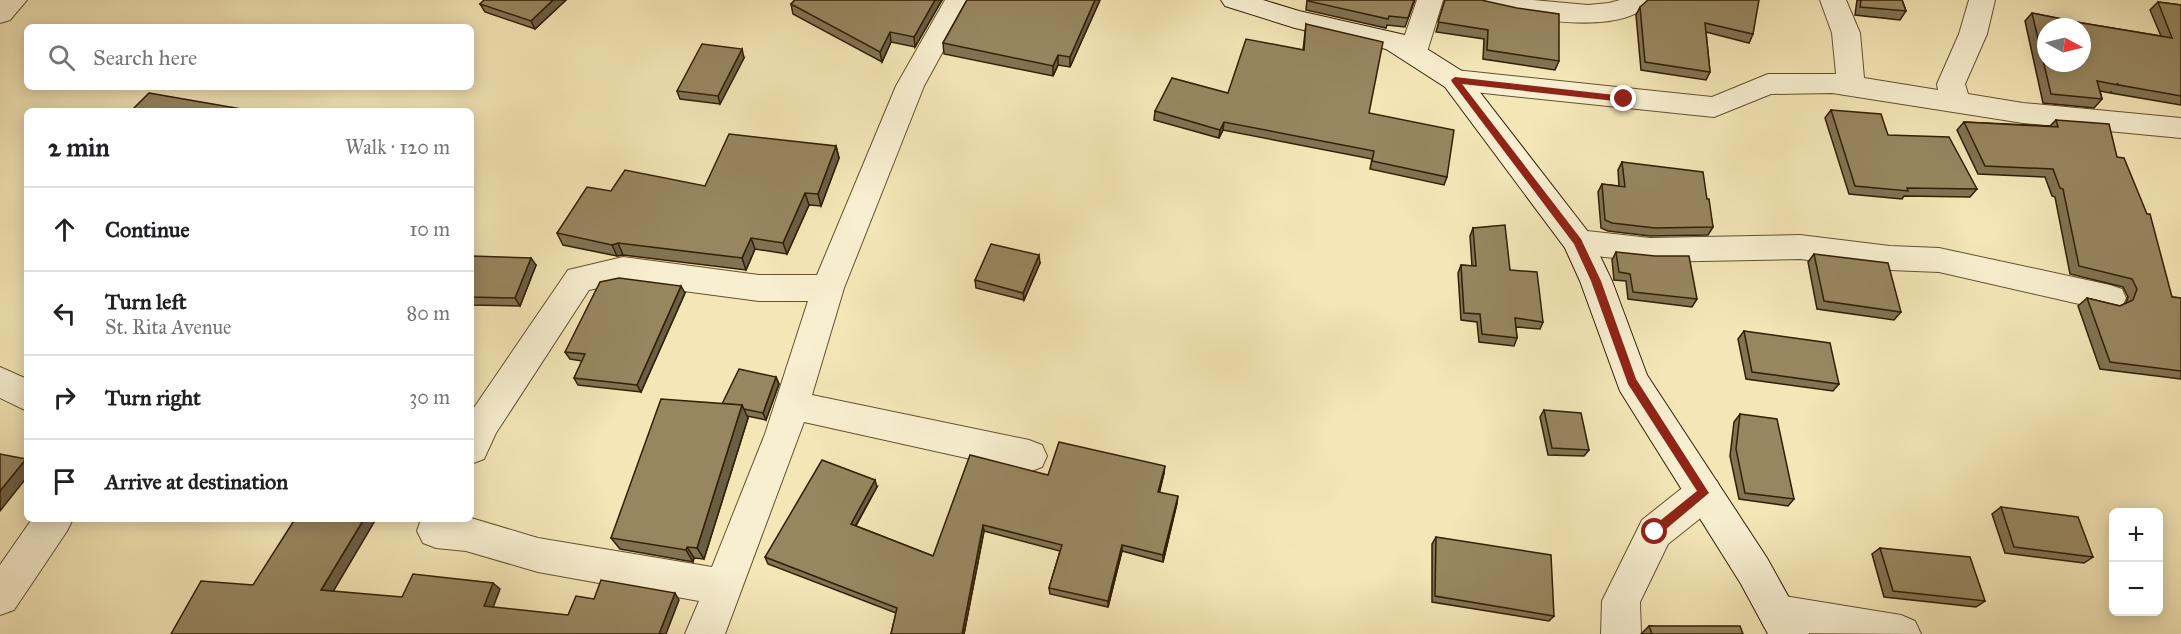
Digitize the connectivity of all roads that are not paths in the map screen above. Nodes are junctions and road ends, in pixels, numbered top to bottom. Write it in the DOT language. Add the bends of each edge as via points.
graph roads {
  1 [pos="14,0"];
  2 [pos="958,0"];
  3 [pos="1234,0"];
  4 [pos="1430,0"];
  5 [pos="1483,0"];
  6 [pos="1638,0"];
  7 [pos="1833,0"];
  8 [pos="1982,0"];
  9 [pos="0,14"];
  10 [pos="1413,52"];
  11 [pos="1455,80"];
  12 [pos="1851,86"];
  13 [pos="1956,102"];
  14 [pos="2181,128"];
  15 [pos="1578,242"];
  16 [pos="828,288"];
  17 [pos="2110,298"];
  18 [pos="0,381"];
  19 [pos="24,394"];
  20 [pos="792,405"];
  21 [pos="474,442"];
  22 [pos="1029,456"];
  23 [pos="1704,493"];
  24 [pos="52,522"];
  25 [pos="439,522"];
  26 [pos="723,587"];
  27 [pos="0,597"];
  28 [pos="1784,624"];
  29 [pos="705,634"];
  30 [pos="1621,634"];
  31 [pos="1900,634"];
  1 -- 9 [label="street"];
  2 -- 16 [label="street" via="910,86"];
  3 -- 10 [label="street" via="1294,19 1395,42"];
  4 -- 10 [label="street"];
  5 -- 6 [label="street" via="1587,14 1617,11"];
  7 -- 12 [label="street" via="1846,33"];
  8 -- 13 [label="street" via="1974,34 1951,84"];
  10 -- 11 [label="street"];
  11 -- 12 [label="street" via="1714,107 1768,84"];
  11 -- 15 [label="street"];
  12 -- 13 [label="street"];
  13 -- 14 [label="street" via="2023,113"];
  15 -- 17 [label="street" via="1650,250 1800,247 1939,260"];
  15 -- 23 [label="street" via="1632,381"];
  16 -- 20 [label="street"];
  16 -- 21 [label="street" via="759,288 623,270 579,279"];
  18 -- 19 [label="street"];
  20 -- 22 [label="street"];
  20 -- 26 [label="street"];
  23 -- 28 [label="street"];
  23 -- 30 [label="street" via="1655,532 1621,601"];
  24 -- 27 [label="street"];
  25 -- 26 [label="street" via="436,531 466,534 538,555"];
  26 -- 29 [label="street"];
  28 -- 31 [label="street"];
}
